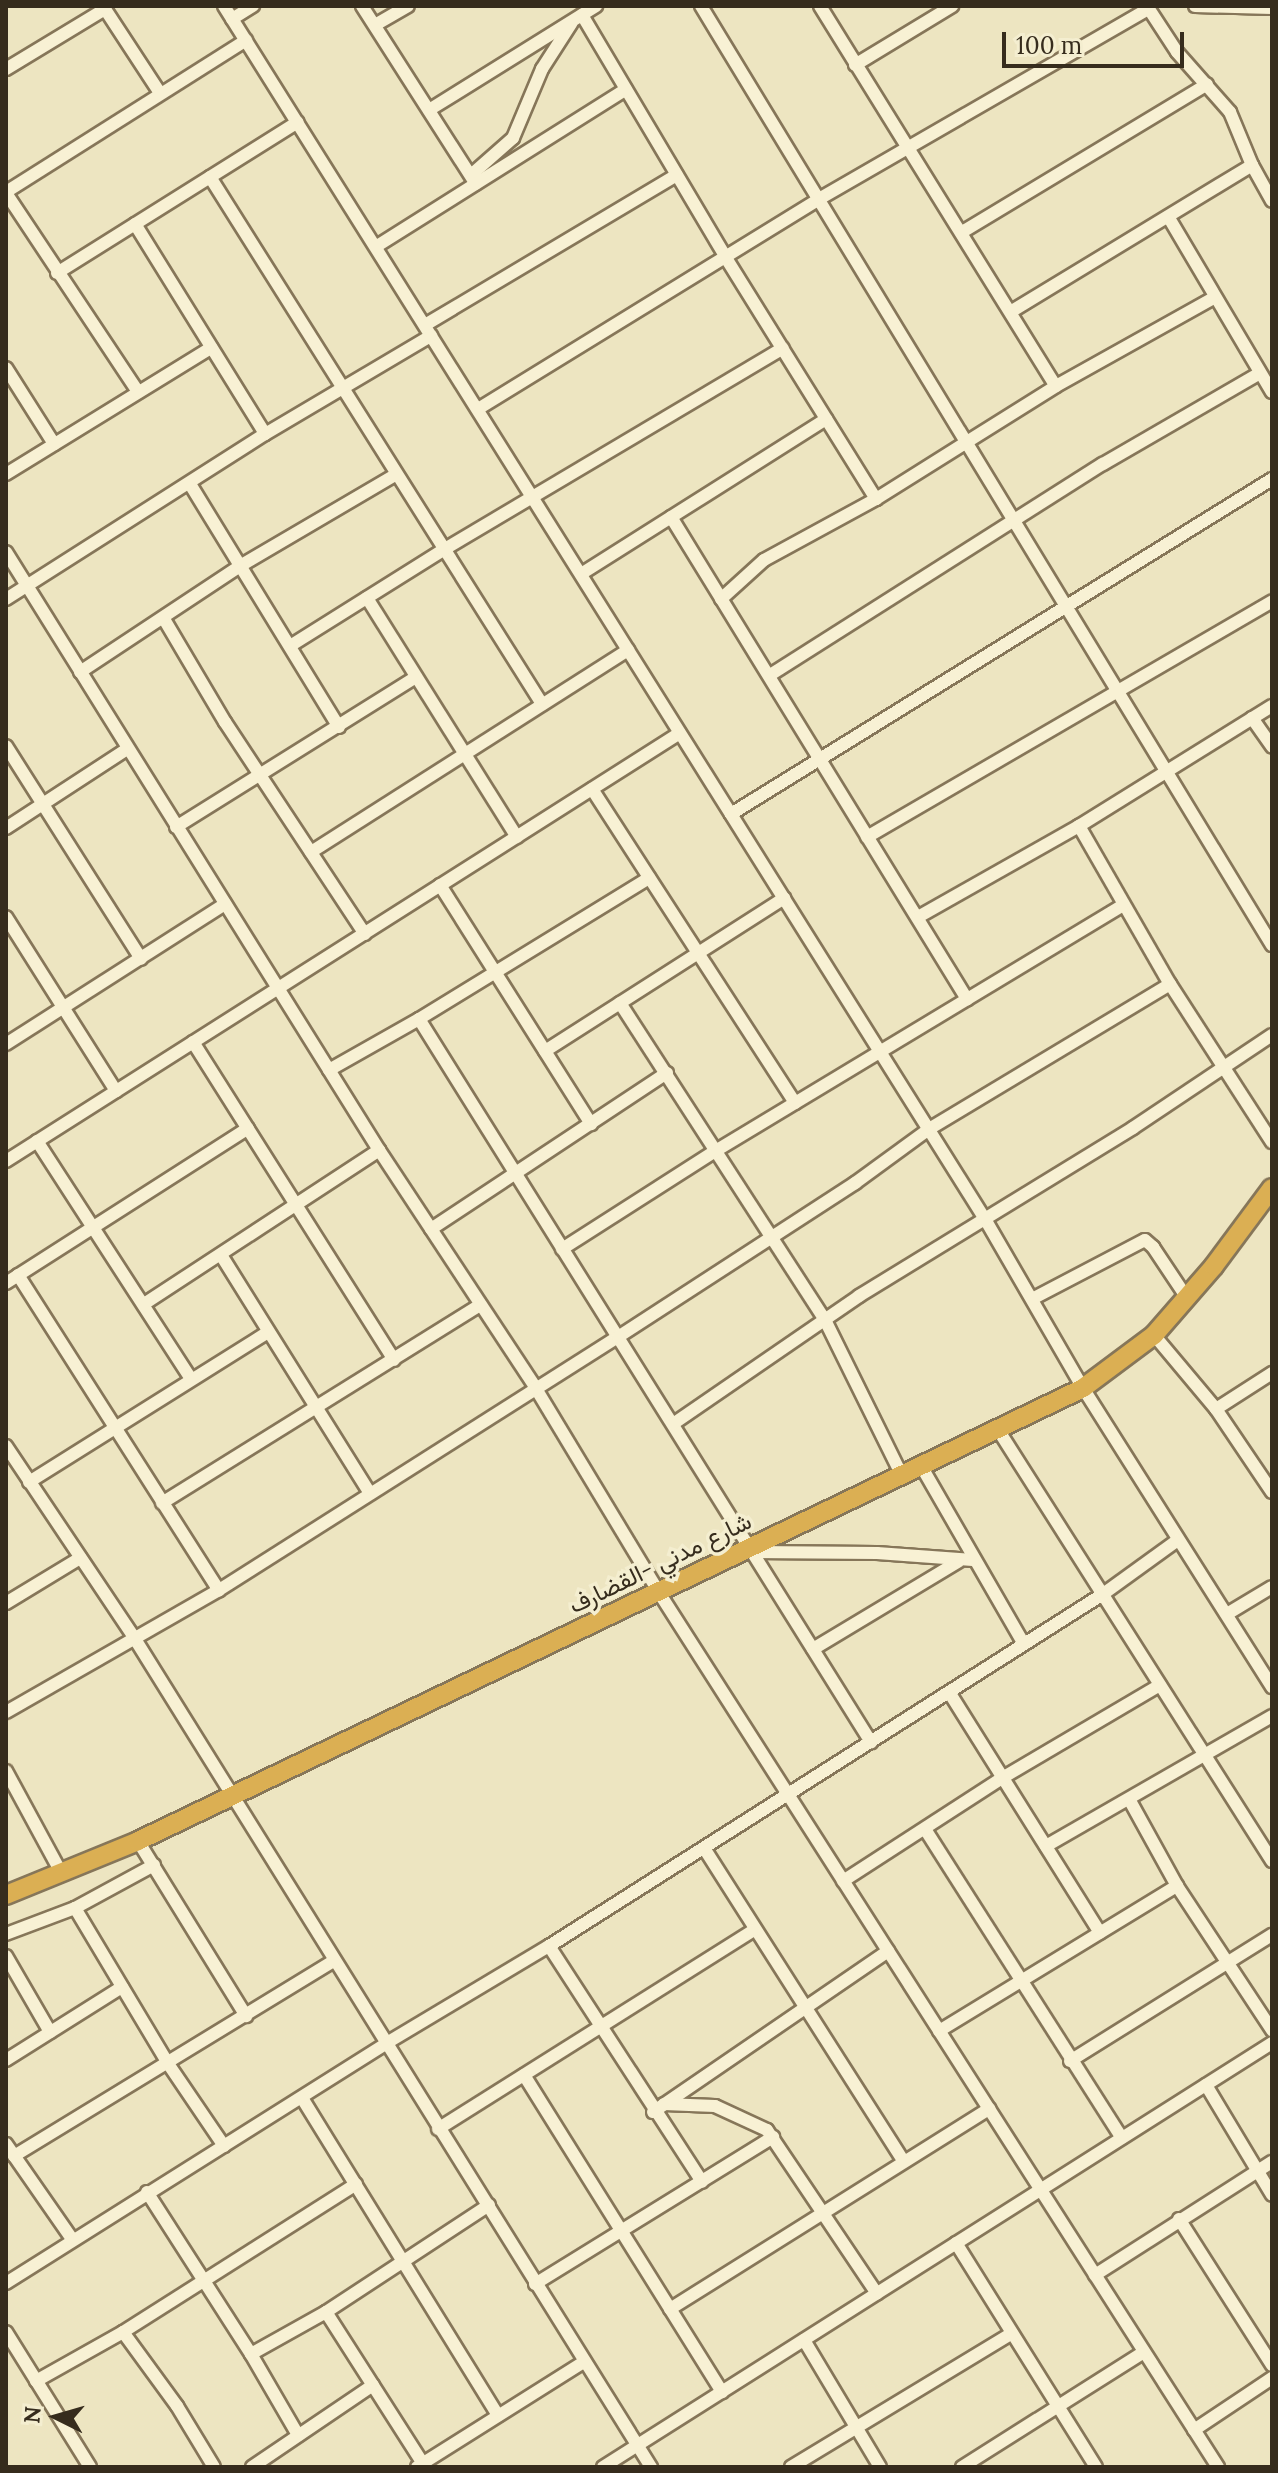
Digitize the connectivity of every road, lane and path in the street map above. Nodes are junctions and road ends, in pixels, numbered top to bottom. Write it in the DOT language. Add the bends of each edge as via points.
graph roads {
  1 [pos="224,6"];
  2 [pos="253,6"];
  3 [pos="362,6"];
  4 [pos="408,6"];
  5 [pos="596,6"];
  6 [pos="701,6"];
  7 [pos="820,6"];
  8 [pos="952,6"];
  9 [pos="1195,6"];
  10 [pos="104,8"];
  11 [pos="1147,8"];
  12 [pos="1272,8"];
  13 [pos="578,17"];
  14 [pos="232,19"];
  15 [pos="375,25"];
  16 [pos="246,40"];
  17 [pos="855,65"];
  18 [pos="6,69"];
  19 [pos="1207,84"];
  20 [pos="626,89"];
  21 [pos="160,93"];
  22 [pos="429,110"];
  23 [pos="298,122"];
  24 [pos="909,148"];
  25 [pos="1252,165"];
  26 [pos="677,175"];
  27 [pos="210,177"];
  28 [pos="474,179"];
  29 [pos="6,192"];
  30 [pos="819,199"];
  31 [pos="1272,201"];
  32 [pos="1169,218"];
  33 [pos="135,224"];
  34 [pos="962,232"];
  35 [pos="377,246"];
  36 [pos="726,258"];
  37 [pos="57,273"];
  38 [pos="1215,297"];
  39 [pos="1012,311"];
  40 [pos="428,330"];
  41 [pos="211,348"];
  42 [pos="783,348"];
  43 [pos="6,368"];
  44 [pos="1260,373"];
  45 [pos="1056,386"];
  46 [pos="342,389"];
  47 [pos="138,392"];
  48 [pos="1272,392"];
  49 [pos="478,409"];
  50 [pos="826,419"];
  51 [pos="265,434"];
  52 [pos="966,443"];
  53 [pos="54,444"];
  54 [pos="6,474"];
  55 [pos="395,475"];
  56 [pos="1272,479"];
  57 [pos="190,484"];
  58 [pos="534,499"];
  59 [pos="876,499"];
  60 [pos="671,517"];
  61 [pos="1016,519"];
  62 [pos="443,550"];
  63 [pos="6,552"];
  64 [pos="240,566"];
  65 [pos="581,574"];
  66 [pos="27,586"];
  67 [pos="367,598"];
  68 [pos="6,599"];
  69 [pos="721,599"];
  70 [pos="1272,601"];
  71 [pos="1067,606"];
  72 [pos="164,619"];
  73 [pos="290,646"];
  74 [pos="628,650"];
  75 [pos="80,672"];
  76 [pos="770,675"];
  77 [pos="416,677"];
  78 [pos="1116,692"];
  79 [pos="542,704"];
  80 [pos="1272,706"];
  81 [pos="1252,718"];
  82 [pos="339,727"];
  83 [pos="680,733"];
  84 [pos="6,746"];
  85 [pos="1272,747"];
  86 [pos="127,749"];
  87 [pos="464,752"];
  88 [pos="819,757"];
  89 [pos="1167,769"];
  90 [pos="261,775"];
  91 [pos="592,789"];
  92 [pos="44,804"];
  93 [pos="731,814"];
  94 [pos="1079,826"];
  95 [pos="176,827"];
  96 [pos="6,828"];
  97 [pos="517,837"];
  98 [pos="867,837"];
  99 [pos="311,852"];
  100 [pos="649,878"];
  101 [pos="440,885"];
  102 [pos="784,898"];
  103 [pos="225,904"];
  104 [pos="1123,905"];
  105 [pos="6,917"];
  106 [pos="918,917"];
  107 [pos="10,931"];
  108 [pos="365,934"];
  109 [pos="1272,945"];
  110 [pos="698,954"];
  111 [pos="141,959"];
  112 [pos="495,971"];
  113 [pos="1170,984"];
  114 [pos="278,989"];
  115 [pos="967,999"];
  116 [pos="620,1003"];
  117 [pos="63,1008"];
  118 [pos="419,1019"];
  119 [pos="1272,1035"];
  120 [pos="193,1042"];
  121 [pos="6,1044"];
  122 [pos="545,1051"];
  123 [pos="881,1053"];
  124 [pos="1223,1067"];
  125 [pos="329,1070"];
  126 [pos="667,1073"];
  127 [pos="116,1091"];
  128 [pos="795,1103"];
  129 [pos="591,1124"];
  130 [pos="248,1128"];
  131 [pos="929,1129"];
  132 [pos="37,1141"];
  133 [pos="1272,1142"];
  134 [pos="379,1150"];
  135 [pos="717,1150"];
  136 [pos="6,1161"];
  137 [pos="516,1176"];
  138 [pos="1272,1188"];
  139 [pos="297,1204"];
  140 [pos="985,1219"];
  141 [pos="94,1228"];
  142 [pos="431,1229"];
  143 [pos="771,1236"];
  144 [pos="562,1249"];
  145 [pos="221,1255"];
  146 [pos="18,1275"];
  147 [pos="6,1283"];
  148 [pos="1187,1298"];
  149 [pos="1032,1299"];
  150 [pos="144,1304"];
  151 [pos="480,1305"];
  152 [pos="825,1320"];
  153 [pos="268,1332"];
  154 [pos="1154,1335"];
  155 [pos="618,1337"];
  156 [pos="394,1360"];
  157 [pos="1272,1373"];
  158 [pos="191,1379"];
  159 [pos="535,1387"];
  160 [pos="1083,1388"];
  161 [pos="318,1408"];
  162 [pos="1216,1409"];
  163 [pos="673,1424"];
  164 [pos="997,1428"];
  165 [pos="116,1430"];
  166 [pos="6,1446"];
  167 [pos="920,1464"];
  168 [pos="901,1474"];
  169 [pos="1268,1476"];
  170 [pos="29,1482"];
  171 [pos="1272,1492"];
  172 [pos="370,1493"];
  173 [pos="162,1503"];
  174 [pos="1178,1540"];
  175 [pos="750,1549"];
  176 [pos="80,1558"];
  177 [pos="973,1560"];
  178 [pos="958,1562"];
  179 [pos="1272,1587"];
  180 [pos="219,1590"];
  181 [pos="658,1591"];
  182 [pos="1103,1594"];
  183 [pos="6,1603"];
  184 [pos="1227,1614"];
  185 [pos="135,1639"];
  186 [pos="1024,1644"];
  187 [pos="813,1649"];
  188 [pos="1160,1685"];
  189 [pos="1272,1687"];
  190 [pos="949,1692"];
  191 [pos="6,1712"];
  192 [pos="1272,1716"];
  193 [pos="871,1742"];
  194 [pos="1206,1754"];
  195 [pos="6,1771"];
  196 [pos="1002,1778"];
  197 [pos="788,1794"];
  198 [pos="233,1796"];
  199 [pos="1129,1799"];
  200 [pos="925,1829"];
  201 [pos="138,1841"];
  202 [pos="1046,1846"];
  203 [pos="704,1848"];
  204 [pos="1272,1861"];
  205 [pos="154,1865"];
  206 [pos="62,1874"];
  207 [pos="843,1881"];
  208 [pos="1177,1886"];
  209 [pos="6,1895"];
  210 [pos="75,1908"];
  211 [pos="754,1930"];
  212 [pos="1100,1933"];
  213 [pos="6,1934"];
  214 [pos="1272,1935"];
  215 [pos="549,1946"];
  216 [pos="888,1951"];
  217 [pos="6,1956"];
  218 [pos="334,1961"];
  219 [pos="1229,1962"];
  220 [pos="1020,1981"];
  221 [pos="122,1987"];
  222 [pos="803,2009"];
  223 [pos="246,2016"];
  224 [pos="599,2027"];
  225 [pos="1272,2030"];
  226 [pos="939,2031"];
  227 [pos="50,2032"];
  228 [pos="1272,2043"];
  229 [pos="385,2044"];
  230 [pos="6,2060"];
  231 [pos="1070,2061"];
  232 [pos="169,2065"];
  233 [pos="524,2075"];
  234 [pos="1206,2085"];
  235 [pos="302,2098"];
  236 [pos="659,2108"];
  237 [pos="989,2109"];
  238 [pos="438,2129"];
  239 [pos="773,2137"];
  240 [pos="1122,2138"];
  241 [pos="6,2144"];
  242 [pos="224,2146"];
  243 [pos="14,2156"];
  244 [pos="903,2160"];
  245 [pos="1272,2162"];
  246 [pos="1256,2172"];
  247 [pos="702,2182"];
  248 [pos="356,2184"];
  249 [pos="1040,2190"];
  250 [pos="147,2192"];
  251 [pos="1272,2195"];
  252 [pos="489,2205"];
  253 [pos="824,2213"];
  254 [pos="1179,2219"];
  255 [pos="622,2233"];
  256 [pos="72,2239"];
  257 [pos="956,2243"];
  258 [pos="402,2260"];
  259 [pos="1095,2275"];
  260 [pos="203,2282"];
  261 [pos="6,2283"];
  262 [pos="535,2284"];
  263 [pos="877,2294"];
  264 [pos="670,2309"];
  265 [pos="326,2312"];
  266 [pos="6,2332"];
  267 [pos="123,2332"];
  268 [pos="1012,2333"];
  269 [pos="804,2340"];
  270 [pos="1144,2352"];
  271 [pos="251,2354"];
  272 [pos="584,2362"];
  273 [pos="1272,2365"];
  274 [pos="1272,2378"];
  275 [pos="36,2381"];
  276 [pos="373,2385"];
  277 [pos="722,2392"];
  278 [pos="1058,2406"];
  279 [pos="498,2415"];
  280 [pos="855,2426"];
  281 [pos="1194,2430"];
  282 [pos="298,2435"];
  283 [pos="636,2446"];
  284 [pos="982,2455"];
  285 [pos="84,2465"];
  286 [pos="421,2466"];
  287 [pos="214,2467"];
  288 [pos="252,2467"];
  289 [pos="603,2467"];
  290 [pos="651,2467"];
  291 [pos="791,2467"];
  292 [pos="880,2467"];
  293 [pos="962,2467"];
  294 [pos="989,2467"];
  295 [pos="1096,2467"];
  296 [pos="1218,2467"];
  1 -- 14 [label="street"];
  2 -- 14 [label="street"];
  3 -- 15 [label="street"];
  4 -- 15 [label="street"];
  5 -- 13 [label="street"];
  6 -- 30 [label="street"];
  7 -- 17 [label="street"];
  8 -- 17 [label="street"];
  9 -- 12 [label="street"];
  10 -- 18 [label="street"];
  10 -- 21 [label="street"];
  11 -- 19 [label="street"];
  11 -- 24 [label="street"];
  13 -- 20 [label="street"];
  13 -- 22 [label="street"];
  13 -- 28 [label="street" via="542,69 513,138"];
  14 -- 16 [label="street"];
  15 -- 22 [label="street"];
  16 -- 21 [label="street"];
  16 -- 23 [label="street"];
  17 -- 24 [label="street"];
  19 -- 25 [label="street" via="1237,124"];
  19 -- 34 [label="street"];
  20 -- 26 [label="street"];
  20 -- 28 [label="street"];
  21 -- 29 [label="street"];
  22 -- 28 [label="street"];
  23 -- 27 [label="street"];
  23 -- 35 [label="street"];
  24 -- 30 [label="street"];
  24 -- 34 [label="street"];
  25 -- 31 [label="street"];
  25 -- 32 [label="street"];
  26 -- 36 [label="street"];
  26 -- 40 [label="street"];
  27 -- 33 [label="street"];
  27 -- 46 [label="street"];
  28 -- 35 [label="street"];
  29 -- 37 [label="street"];
  30 -- 36 [label="street"];
  30 -- 52 [label="street"];
  32 -- 38 [label="street"];
  32 -- 39 [label="street"];
  33 -- 37 [label="street"];
  33 -- 41 [label="street"];
  34 -- 39 [label="street"];
  35 -- 40 [label="street"];
  36 -- 42 [label="street"];
  36 -- 49 [label="street"];
  37 -- 47 [label="street"];
  38 -- 44 [label="street"];
  38 -- 45 [label="street"];
  39 -- 45 [label="street"];
  40 -- 46 [label="street"];
  40 -- 49 [label="street"];
  41 -- 47 [label="street"];
  41 -- 51 [label="street"];
  42 -- 50 [label="street"];
  42 -- 58 [label="street"];
  43 -- 53 [label="street"];
  44 -- 48 [label="street"];
  44 -- 61 [label="street"];
  45 -- 52 [label="street"];
  46 -- 51 [label="street"];
  46 -- 55 [label="street"];
  47 -- 53 [label="street"];
  49 -- 58 [label="street"];
  50 -- 59 [label="street"];
  50 -- 60 [label="street"];
  51 -- 57 [label="street"];
  52 -- 59 [label="street"];
  52 -- 61 [label="street"];
  53 -- 54 [label="street"];
  55 -- 62 [label="street"];
  55 -- 64 [label="street"];
  56 -- 71 [label="street"];
  57 -- 64 [label="street"];
  57 -- 66 [label="street"];
  58 -- 62 [label="street"];
  58 -- 65 [label="street"];
  59 -- 69 [label="street" via="764,560"];
  60 -- 65 [label="street"];
  60 -- 69 [label="street"];
  61 -- 71 [label="street"];
  61 -- 76 [label="street"];
  62 -- 67 [label="street"];
  62 -- 79 [label="street"];
  63 -- 66 [label="street"];
  64 -- 72 [label="street"];
  64 -- 73 [label="street"];
  65 -- 74 [label="street"];
  66 -- 68 [label="street"];
  66 -- 75 [label="street"];
  67 -- 73 [label="street"];
  67 -- 77 [label="street"];
  69 -- 76 [label="street"];
  70 -- 78 [label="street"];
  71 -- 78 [label="street"];
  71 -- 88 [label="street"];
  72 -- 75 [label="street"];
  72 -- 90 [label="street"];
  73 -- 82 [label="street"];
  74 -- 79 [label="street"];
  74 -- 83 [label="street"];
  75 -- 86 [label="street"];
  76 -- 88 [label="street"];
  77 -- 82 [label="street"];
  77 -- 87 [label="street"];
  78 -- 89 [label="street"];
  78 -- 98 [label="street"];
  79 -- 87 [label="street"];
  80 -- 81 [label="street"];
  81 -- 85 [label="street"];
  81 -- 89 [label="street"];
  82 -- 90 [label="street"];
  83 -- 91 [label="street"];
  83 -- 93 [label="street"];
  84 -- 92 [label="street"];
  86 -- 92 [label="street"];
  86 -- 95 [label="street"];
  87 -- 97 [label="street"];
  87 -- 99 [label="street"];
  88 -- 93 [label="street"];
  88 -- 98 [label="street"];
  89 -- 94 [label="street"];
  89 -- 109 [label="street"];
  90 -- 95 [label="street"];
  90 -- 99 [label="street"];
  91 -- 97 [label="street"];
  91 -- 100 [label="street"];
  92 -- 96 [label="street"];
  92 -- 111 [label="street"];
  93 -- 102 [label="street"];
  94 -- 104 [label="street"];
  94 -- 106 [label="street"];
  95 -- 103 [label="street"];
  97 -- 101 [label="street"];
  98 -- 106 [label="street"];
  99 -- 108 [label="street"];
  100 -- 110 [label="street"];
  100 -- 112 [label="street"];
  101 -- 108 [label="street"];
  101 -- 112 [label="street"];
  102 -- 110 [label="street"];
  102 -- 123 [label="street"];
  103 -- 111 [label="street"];
  103 -- 114 [label="street"];
  104 -- 113 [label="street"];
  104 -- 115 [label="street"];
  105 -- 107 [label="street"];
  106 -- 115 [label="street"];
  107 -- 117 [label="street"];
  108 -- 114 [label="street"];
  110 -- 116 [label="street"];
  110 -- 128 [label="street"];
  111 -- 117 [label="street"];
  112 -- 118 [label="street"];
  112 -- 122 [label="street"];
  113 -- 124 [label="street"];
  113 -- 131 [label="street"];
  114 -- 120 [label="street"];
  114 -- 125 [label="street"];
  115 -- 123 [label="street"];
  116 -- 122 [label="street"];
  116 -- 126 [label="street"];
  117 -- 121 [label="street"];
  117 -- 127 [label="street"];
  118 -- 125 [label="street"];
  118 -- 137 [label="street"];
  119 -- 124 [label="street"];
  120 -- 127 [label="street"];
  120 -- 130 [label="street"];
  122 -- 129 [label="street"];
  123 -- 128 [label="street"];
  123 -- 131 [label="street"];
  124 -- 133 [label="street"];
  124 -- 140 [label="street"];
  125 -- 134 [label="street"];
  126 -- 129 [label="street"];
  126 -- 135 [label="street"];
  127 -- 132 [label="street"];
  128 -- 135 [label="street"];
  129 -- 137 [label="street"];
  130 -- 139 [label="street"];
  130 -- 141 [label="street"];
  131 -- 140 [label="street"];
  131 -- 143 [label="street"];
  132 -- 136 [label="street"];
  132 -- 141 [label="street"];
  134 -- 139 [label="street"];
  134 -- 142 [label="street"];
  135 -- 143 [label="street"];
  135 -- 144 [label="street"];
  137 -- 142 [label="street"];
  137 -- 144 [label="street"];
  138 -- 148 [label="highway, شارع مدني -القضارف"];
  139 -- 145 [label="street"];
  139 -- 156 [label="street"];
  140 -- 149 [label="street"];
  140 -- 152 [label="street"];
  141 -- 146 [label="street"];
  141 -- 150 [label="street"];
  142 -- 151 [label="street"];
  143 -- 152 [label="street"];
  143 -- 155 [label="street"];
  144 -- 155 [label="street"];
  145 -- 150 [label="street"];
  145 -- 153 [label="street"];
  146 -- 147 [label="street"];
  146 -- 165 [label="street"];
  148 -- 149 [label="street" via="1145,1240"];
  148 -- 154 [label="highway, شارع مدني -القضارف"];
  149 -- 160 [label="street"];
  150 -- 158 [label="street"];
  151 -- 156 [label="street"];
  151 -- 159 [label="street"];
  152 -- 163 [label="street"];
  152 -- 168 [label="street"];
  153 -- 158 [label="street"];
  153 -- 161 [label="street"];
  154 -- 160 [label="highway, شارع مدني -القضارف"];
  154 -- 162 [label="street"];
  155 -- 159 [label="street"];
  155 -- 163 [label="street"];
  156 -- 161 [label="street"];
  157 -- 162 [label="street"];
  158 -- 165 [label="street"];
  159 -- 172 [label="street"];
  159 -- 181 [label="street"];
  160 -- 164 [label="highway, شارع مدني -القضارف"];
  160 -- 174 [label="street"];
  161 -- 172 [label="street"];
  161 -- 173 [label="street"];
  162 -- 169 [label="street"];
  163 -- 175 [label="street"];
  164 -- 167 [label="highway, شارع مدني -القضارف"];
  164 -- 182 [label="street"];
  165 -- 170 [label="street"];
  165 -- 173 [label="street"];
  166 -- 170 [label="street"];
  167 -- 168 [label="highway, شارع مدني -القضارف"];
  167 -- 177 [label="street"];
  168 -- 175 [label="highway, شارع مدني -القضارف"];
  169 -- 171 [label="street"];
  170 -- 176 [label="street"];
  172 -- 180 [label="street"];
  173 -- 180 [label="street"];
  174 -- 182 [label="street"];
  174 -- 184 [label="street"];
  175 -- 178 [label="street" via="895,1554"];
  175 -- 181 [label="highway, شارع مدني -القضارف"];
  175 -- 187 [label="street"];
  176 -- 183 [label="street"];
  176 -- 185 [label="street"];
  177 -- 178 [label="street"];
  177 -- 186 [label="street"];
  178 -- 187 [label="street"];
  179 -- 184 [label="street"];
  180 -- 185 [label="street"];
  181 -- 197 [label="street"];
  181 -- 198 [label="highway, شارع مدني -القضارف"];
  182 -- 186 [label="street"];
  182 -- 188 [label="street"];
  184 -- 189 [label="street"];
  185 -- 191 [label="street"];
  185 -- 198 [label="street"];
  186 -- 190 [label="street"];
  187 -- 193 [label="street"];
  188 -- 194 [label="street"];
  188 -- 196 [label="street"];
  190 -- 193 [label="street"];
  190 -- 196 [label="street"];
  192 -- 194 [label="street"];
  193 -- 197 [label="street"];
  194 -- 199 [label="street"];
  194 -- 204 [label="street"];
  195 -- 206 [label="street"];
  196 -- 200 [label="street"];
  196 -- 202 [label="street"];
  197 -- 203 [label="street"];
  197 -- 207 [label="street"];
  198 -- 201 [label="highway, شارع مدني -القضارف"];
  198 -- 218 [label="street"];
  199 -- 202 [label="street"];
  199 -- 208 [label="street"];
  200 -- 207 [label="street"];
  200 -- 220 [label="street"];
  201 -- 205 [label="street"];
  201 -- 206 [label="highway, شارع مدني -القضارف"];
  202 -- 212 [label="street"];
  203 -- 211 [label="street"];
  203 -- 215 [label="street"];
  205 -- 210 [label="street"];
  205 -- 223 [label="street"];
  206 -- 209 [label="highway, شارع مدني -القضارف"];
  207 -- 216 [label="street"];
  208 -- 212 [label="street"];
  208 -- 219 [label="street"];
  210 -- 213 [label="street"];
  210 -- 221 [label="street"];
  211 -- 222 [label="street"];
  211 -- 224 [label="street"];
  212 -- 220 [label="street"];
  214 -- 219 [label="street"];
  215 -- 224 [label="street"];
  215 -- 229 [label="street"];
  216 -- 222 [label="street"];
  216 -- 226 [label="street"];
  217 -- 227 [label="street"];
  218 -- 223 [label="street"];
  218 -- 229 [label="street"];
  219 -- 225 [label="street"];
  219 -- 231 [label="street"];
  220 -- 226 [label="street"];
  220 -- 231 [label="street"];
  221 -- 227 [label="street"];
  221 -- 232 [label="street"];
  222 -- 236 [label="street"];
  222 -- 244 [label="street"];
  223 -- 232 [label="street"];
  224 -- 233 [label="street"];
  224 -- 236 [label="street"];
  226 -- 237 [label="street"];
  227 -- 230 [label="street"];
  228 -- 234 [label="street"];
  229 -- 235 [label="street"];
  229 -- 238 [label="street"];
  231 -- 240 [label="street"];
  232 -- 242 [label="street"];
  232 -- 243 [label="street"];
  233 -- 238 [label="street"];
  233 -- 255 [label="street"];
  234 -- 240 [label="street"];
  234 -- 246 [label="street"];
  235 -- 242 [label="street"];
  235 -- 248 [label="street"];
  236 -- 239 [label="street" via="726,2109"];
  236 -- 247 [label="street"];
  237 -- 244 [label="street"];
  237 -- 249 [label="street"];
  238 -- 252 [label="street"];
  239 -- 247 [label="street"];
  239 -- 253 [label="street"];
  240 -- 249 [label="street"];
  241 -- 243 [label="street"];
  242 -- 250 [label="street"];
  243 -- 256 [label="street"];
  244 -- 253 [label="street"];
  245 -- 246 [label="street"];
  246 -- 251 [label="street"];
  246 -- 254 [label="street"];
  247 -- 255 [label="street"];
  248 -- 258 [label="street"];
  248 -- 260 [label="street"];
  249 -- 257 [label="street"];
  249 -- 259 [label="street"];
  250 -- 256 [label="street"];
  250 -- 260 [label="street"];
  252 -- 258 [label="street"];
  252 -- 262 [label="street"];
  253 -- 263 [label="street"];
  253 -- 264 [label="street"];
  254 -- 259 [label="street"];
  254 -- 273 [label="street"];
  255 -- 262 [label="street"];
  255 -- 264 [label="street"];
  256 -- 261 [label="street"];
  257 -- 263 [label="street"];
  257 -- 268 [label="street"];
  258 -- 265 [label="street"];
  258 -- 279 [label="street"];
  259 -- 270 [label="street"];
  260 -- 267 [label="street"];
  260 -- 271 [label="street"];
  262 -- 272 [label="street"];
  263 -- 269 [label="street"];
  264 -- 277 [label="street"];
  265 -- 271 [label="street"];
  265 -- 276 [label="street"];
  266 -- 275 [label="street"];
  267 -- 275 [label="street"];
  267 -- 287 [label="street"];
  268 -- 278 [label="street"];
  268 -- 280 [label="street"];
  269 -- 277 [label="street"];
  269 -- 280 [label="street"];
  270 -- 278 [label="street"];
  270 -- 281 [label="street"];
  271 -- 282 [label="street"];
  272 -- 279 [label="street"];
  272 -- 283 [label="street"];
  274 -- 281 [label="street"];
  275 -- 285 [label="street"];
  276 -- 282 [label="street"];
  276 -- 286 [label="street"];
  277 -- 283 [label="street"];
  278 -- 284 [label="street"];
  278 -- 295 [label="street"];
  279 -- 286 [label="street"];
  280 -- 291 [label="street"];
  280 -- 292 [label="street"];
  281 -- 296 [label="street"];
  282 -- 288 [label="street"];
  283 -- 289 [label="street"];
  283 -- 290 [label="street"];
  284 -- 293 [label="street"];
  284 -- 294 [label="street"];
}
